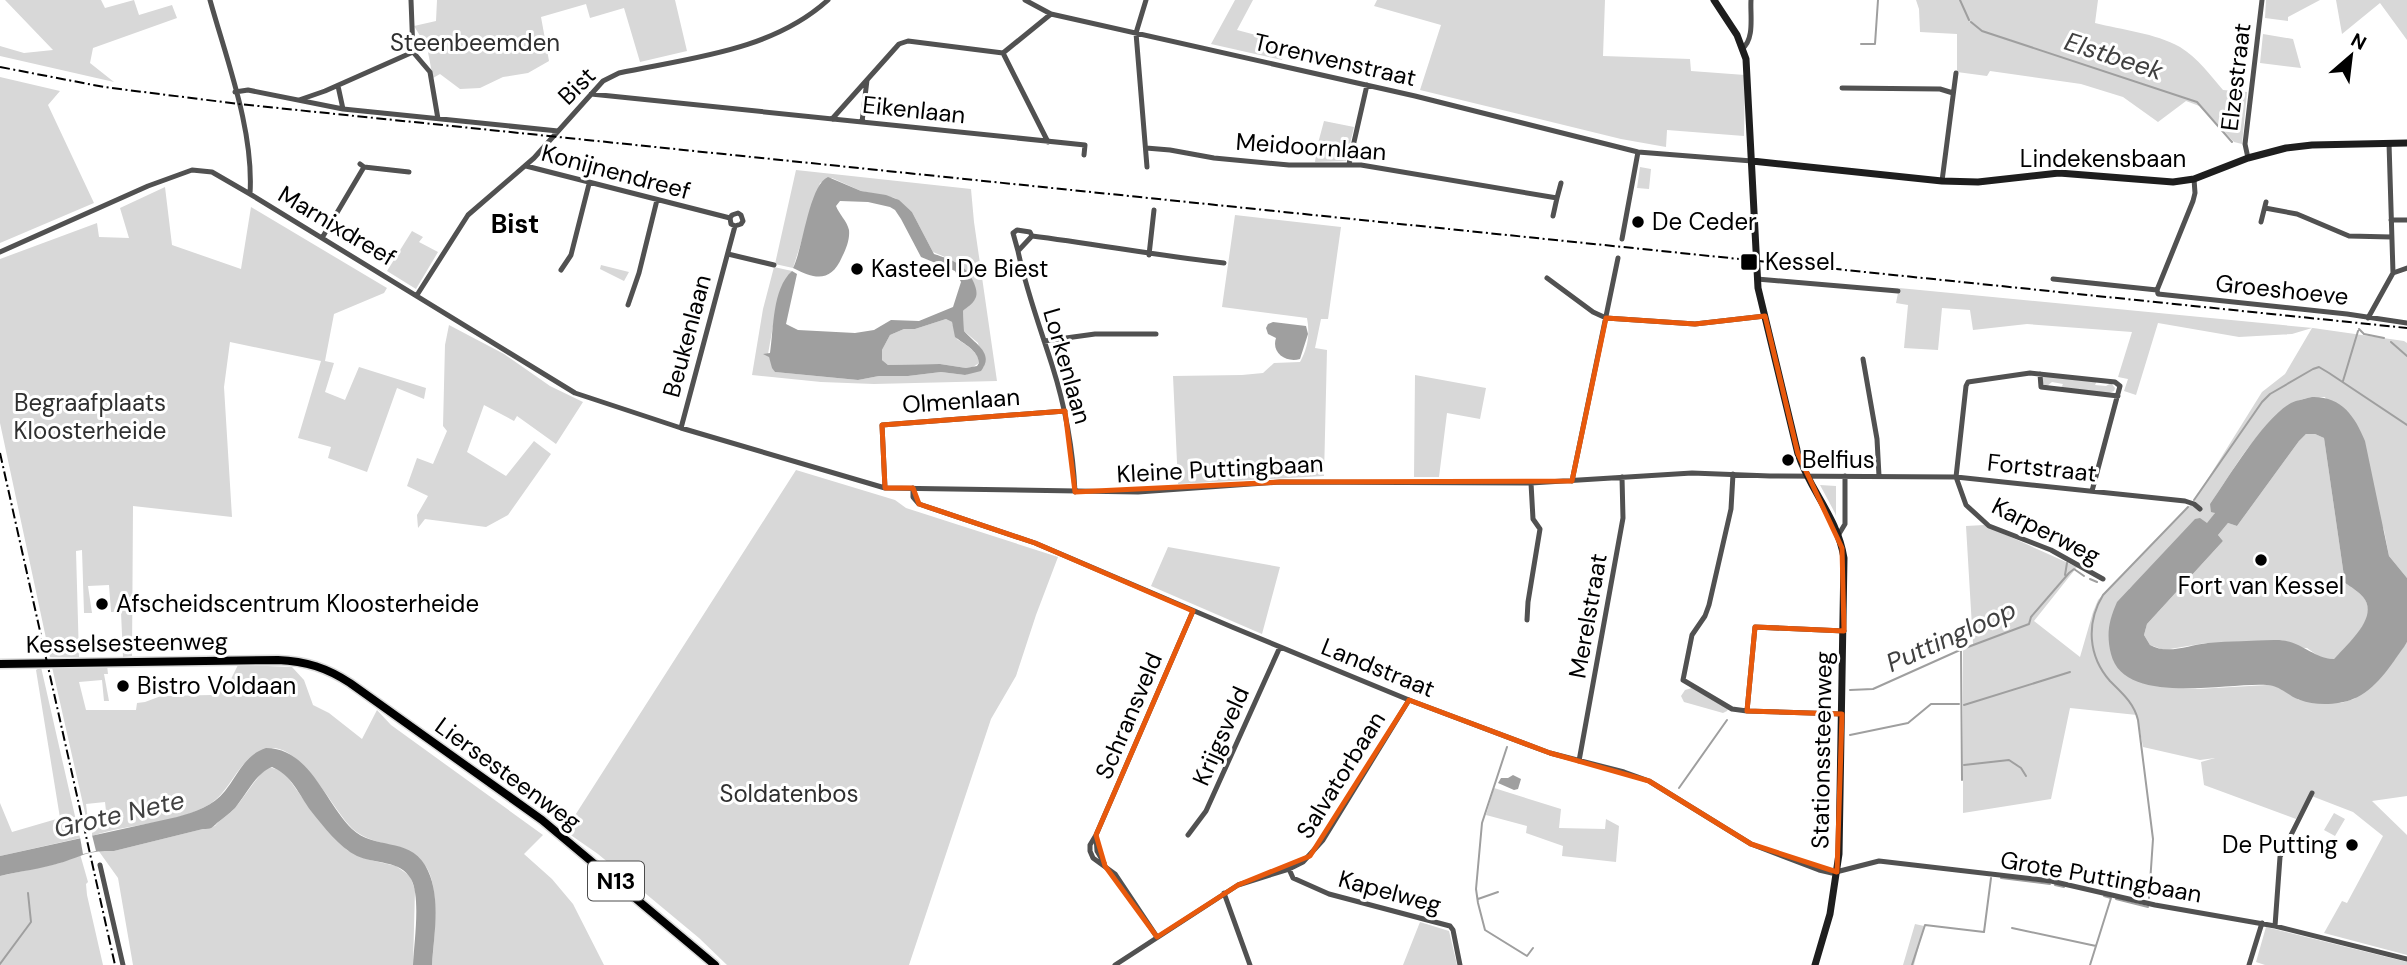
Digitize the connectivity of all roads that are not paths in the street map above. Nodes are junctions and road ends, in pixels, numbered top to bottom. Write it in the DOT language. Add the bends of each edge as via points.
graph roads {
  1 [pos="210,0"];
  2 [pos="411,0"];
  3 [pos="828,0"];
  4 [pos="1026,0"];
  5 [pos="1146,0"];
  6 [pos="1714,0"];
  7 [pos="1751,0"];
  8 [pos="2262,0"];
  9 [pos="1051,13"];
  10 [pos="1136,33"];
  11 [pos="1742,48"];
  12 [pos="413,51"];
  13 [pos="1003,53"];
  14 [pos="1956,73"];
  15 [pos="867,80"];
  16 [pos="1367,85"];
  17 [pos="338,86"];
  18 [pos="1842,88"];
  19 [pos="235,92"];
  20 [pos="1953,93"];
  21 [pos="591,94"];
  22 [pos="299,100"];
  23 [pos="343,109"];
  24 [pos="438,119"];
  25 [pos="832,119"];
  26 [pos="862,122"];
  27 [pos="1040,126"];
  28 [pos="558,131"];
  29 [pos="1031,140"];
  30 [pos="1048,142"];
  31 [pos="2389,143"];
  32 [pos="2407,143"];
  33 [pos="1146,148"];
  34 [pos="1638,152"];
  35 [pos="1084,155"];
  36 [pos="2248,158"];
  37 [pos="1752,161"];
  38 [pos="1349,164"];
  39 [pos="526,166"];
  40 [pos="1147,167"];
  41 [pos="409,172"];
  42 [pos="2194,179"];
  43 [pos="1942,181"];
  44 [pos="1561,183"];
  45 [pos="589,184"];
  46 [pos="250,194"];
  47 [pos="1557,198"];
  48 [pos="657,201"];
  49 [pos="1154,210"];
  50 [pos="1553,216"];
  51 [pos="730,218"];
  52 [pos="2391,220"];
  53 [pos="2407,220"];
  54 [pos="2262,222"];
  55 [pos="735,226"];
  56 [pos="1032,236"];
  57 [pos="2391,237"];
  58 [pos="322,238"];
  59 [pos="1622,240"];
  60 [pos="0,251"];
  61 [pos="1018,251"];
  62 [pos="728,254"];
  63 [pos="1149,255"];
  64 [pos="1618,258"];
  65 [pos="1224,263"];
  66 [pos="775,265"];
  67 [pos="2407,268"];
  68 [pos="561,270"];
  69 [pos="2393,273"];
  70 [pos="1547,278"];
  71 [pos="1757,279"];
  72 [pos="2053,279"];
  73 [pos="2157,290"];
  74 [pos="1898,291"];
  75 [pos="417,295"];
  76 [pos="628,305"];
  77 [pos="1765,316"];
  78 [pos="1606,318"];
  79 [pos="2368,318"];
  80 [pos="2407,323"];
  81 [pos="1156,334"];
  82 [pos="1044,341"];
  83 [pos="1863,359"];
  84 [pos="2040,373"];
  85 [pos="2118,396"];
  86 [pos="1065,411"];
  87 [pos="646,416"];
  88 [pos="681,428"];
  89 [pos="1733,474"];
  90 [pos="1807,476"];
  91 [pos="1845,476"];
  92 [pos="1879,476"];
  93 [pos="1622,477"];
  94 [pos="1956,477"];
  95 [pos="1572,481"];
  96 [pos="1531,483"];
  97 [pos="885,488"];
  98 [pos="913,488"];
  99 [pos="2092,491"];
  100 [pos="1075,492"];
  101 [pos="2199,508"];
  102 [pos="1839,534"];
  103 [pos="2103,579"];
  104 [pos="1194,611"];
  105 [pos="1527,620"];
  106 [pos="1843,631"];
  107 [pos="1280,647"];
  108 [pos="255,661"];
  109 [pos="0,664"];
  110 [pos="1409,700"];
  111 [pos="1747,711"];
  112 [pos="1842,714"];
  113 [pos="1579,761"];
  114 [pos="2312,793"];
  115 [pos="1188,835"];
  116 [pos="100,865"];
  117 [pos="1289,869"];
  118 [pos="1837,872"];
  119 [pos="1224,893"];
  120 [pos="2262,923"];
  121 [pos="2275,926"];
  122 [pos="1157,937"];
  123 [pos="2407,959"];
  124 [pos="123,965"];
  125 [pos="715,965"];
  126 [pos="1115,965"];
  127 [pos="1250,965"];
  128 [pos="1460,965"];
  129 [pos="1815,965"];
  130 [pos="2249,965"];
  1 -- 19 [label="street"];
  2 -- 12 [label="street"];
  3 -- 21 [label="street, Bist" via="755,43 619,73"];
  4 -- 9 [label="street, Torenvenstraat"];
  5 -- 10 [label="street"];
  6 -- 11 [label="street, Stationssteenweg"];
  7 -- 11 [label="street" via="1750,38"];
  8 -- 36 [label="street, Elzestraat" via="2245,144"];
  9 -- 10 [label="street, Torenvenstraat"];
  9 -- 13 [label="street"];
  10 -- 16 [label="street, Torenvenstraat"];
  10 -- 33 [label="street"];
  11 -- 37 [label="street, Stationssteenweg" via="1748,70"];
  12 -- 17 [label="street"];
  12 -- 24 [label="street" via="430,72"];
  13 -- 15 [label="street" via="908,41 899,44"];
  13 -- 27 [label="street"];
  14 -- 20 [label="street"];
  15 -- 25 [label="street"];
  15 -- 26 [label="street"];
  16 -- 34 [label="street, Torenvenstraat"];
  16 -- 38 [label="street"];
  17 -- 22 [label="street"];
  17 -- 23 [label="street"];
  18 -- 20 [label="street"];
  19 -- 22 [label="street" via="248,90"];
  19 -- 46 [label="street" via="245,134"];
  20 -- 43 [label="street"];
  21 -- 25 [label="street, Eikenlaan"];
  21 -- 28 [label="street, Bist"];
  22 -- 23 [label="street"];
  23 -- 24 [label="street"];
  24 -- 28 [label="street"];
  25 -- 26 [label="street, Eikenlaan"];
  26 -- 29 [label="street, Eikenlaan"];
  27 -- 29 [label="street"];
  27 -- 30 [label="street"];
  28 -- 39 [label="street, Bist"];
  29 -- 30 [label="street, Eikenlaan"];
  30 -- 35 [label="street, Eikenlaan" via="1085,145"];
  31 -- 32 [label="street, Lindekensbaan"];
  31 -- 36 [label="street, Lindekensbaan" via="2312,145"];
  31 -- 52 [label="street"];
  33 -- 38 [label="street, Meidoornlaan" via="1289,165"];
  33 -- 40 [label="street"];
  34 -- 37 [label="street, Torenvenstraat"];
  34 -- 59 [label="street"];
  36 -- 42 [label="street, Lindekensbaan"];
  37 -- 43 [label="street, Lindekensbaan"];
  37 -- 71 [label="street, Stationssteenweg"];
  38 -- 47 [label="street, Meidoornlaan"];
  39 -- 45 [label="street, Konijnendreef"];
  39 -- 75 [label="street, Bist" via="468,215"];
  41 -- 58 [label="street" via="362,165"];
  42 -- 43 [label="street, Lindekensbaan" via="2156,182 2059,173"];
  42 -- 73 [label="street" via="2193,201"];
  44 -- 47 [label="street"];
  45 -- 48 [label="street, Konijnendreef"];
  45 -- 68 [label="street" via="571,255"];
  46 -- 58 [label="street, Marnixdreef"];
  46 -- 60 [label="street, Marnixdreef" via="212,172 192,170"];
  47 -- 50 [label="street"];
  48 -- 51 [label="street, Konijnendreef"];
  48 -- 76 [label="street"];
  49 -- 63 [label="street"];
  51 -- 55 [label="street"];
  51 -- 55 [label="street" via="735,213 741,215 743,223"];
  52 -- 53 [label="street"];
  52 -- 57 [label="street"];
  54 -- 57 [label="street" via="2265,205 2349,236"];
  55 -- 62 [label="street, Beukenlaan"];
  56 -- 61 [label="street"];
  56 -- 61 [label="street" via="1014,230"];
  56 -- 63 [label="street"];
  57 -- 69 [label="street"];
  58 -- 75 [label="street, Marnixdreef"];
  61 -- 82 [label="street, Lorkenlaan"];
  62 -- 66 [label="street, Beukenlaan"];
  62 -- 88 [label="street, Beukenlaan"];
  63 -- 65 [label="street"];
  64 -- 78 [label="street"];
  67 -- 69 [label="street"];
  69 -- 79 [label="street"];
  70 -- 78 [label="street"];
  71 -- 74 [label="street"];
  71 -- 77 [label="street, Stationssteenweg"];
  72 -- 73 [label="street, Groeshoeve"];
  73 -- 79 [label="street, Groeshoeve" via="2158,294 2193,299"];
  75 -- 87 [label="street, Marnixdreef" via="568,389"];
  77 -- 78 [label="street" via="1695,324"];
  77 -- 90 [label="street, Stationssteenweg"];
  78 -- 95 [label="street"];
  79 -- 80 [label="street, Groeshoeve"];
  81 -- 82 [label="street" via="1095,334"];
  82 -- 86 [label="street, Lorkenlaan"];
  83 -- 92 [label="street"];
  84 -- 85 [label="street" via="2115,382 2120,386"];
  84 -- 85 [label="street" via="2040,387"];
  84 -- 94 [label="street" via="1968,382"];
  85 -- 99 [label="street"];
  86 -- 97 [label="street, Olmenlaan" via="881,425"];
  86 -- 100 [label="street, Lorkenlaan"];
  87 -- 88 [label="street, Kleine Puttingbaan"];
  88 -- 97 [label="street, Kleine Puttingbaan"];
  89 -- 90 [label="street, Kleine Puttingbaan"];
  89 -- 93 [label="street, Kleine Puttingbaan"];
  89 -- 111 [label="street" via="1731,509 1709,605 1692,635 1683,680 1732,709"];
  90 -- 91 [label="street, Fortstraat"];
  90 -- 102 [label="street, Stationssteenweg"];
  91 -- 92 [label="street, Fortstraat"];
  91 -- 102 [label="street, Stationssteenweg" via="1845,523"];
  92 -- 94 [label="street, Fortstraat"];
  93 -- 95 [label="street, Kleine Puttingbaan"];
  93 -- 113 [label="street, Merelstraat" via="1623,518"];
  94 -- 99 [label="street, Fortstraat"];
  94 -- 103 [label="street, Karperweg" via="1966,505 1989,526 2051,550"];
  95 -- 96 [label="street, Kleine Puttingbaan"];
  96 -- 100 [label="street, Kleine Puttingbaan" via="1307,481"];
  96 -- 105 [label="street" via="1533,519 1540,529"];
  97 -- 98 [label="street, Kleine Puttingbaan"];
  98 -- 100 [label="street, Kleine Puttingbaan"];
  98 -- 104 [label="street, Landstraat" via="913,498 919,504 1035,542"];
  99 -- 101 [label="street, Fortstraat" via="2185,501"];
  102 -- 106 [label="street, Stationssteenweg" via="1845,573"];
  104 -- 107 [label="street, Landstraat"];
  104 -- 122 [label="street, Schransveld" via="1090,845 1093,858 1115,874"];
  106 -- 111 [label="street" via="1755,627"];
  106 -- 112 [label="street, Stationssteenweg"];
  107 -- 110 [label="street, Landstraat"];
  107 -- 115 [label="street, Krijgsveld" via="1215,794"];
  108 -- 109 [label="main road, Kesselsesteenweg / N13"];
  108 -- 125 [label="main road, Liersesteenweg / N13" via="308,663 350,683 542,820"];
  110 -- 113 [label="street, Landstraat"];
  110 -- 117 [label="street, Salvatorbaan" via="1323,840 1310,856"];
  111 -- 112 [label="street"];
  112 -- 118 [label="street, Stationssteenweg"];
  113 -- 118 [label="street, Landstraat" via="1649,781 1751,844 1828,873"];
  114 -- 121 [label="street" via="2280,857"];
  116 -- 124 [label="street"];
  117 -- 119 [label="street, Salvatorbaan"];
  117 -- 128 [label="street, Kapelweg" via="1293,878 1329,894 1450,926"];
  118 -- 120 [label="street, Grote Puttingbaan" via="1879,861 2051,881"];
  118 -- 129 [label="street, Stationssteenweg"];
  119 -- 122 [label="street, Salvatorbaan"];
  119 -- 127 [label="street"];
  120 -- 121 [label="street, Grote Puttingbaan"];
  120 -- 130 [label="street"];
  121 -- 123 [label="street, Grote Puttingbaan"];
  122 -- 126 [label="street, Salvatorbaan"];
}
